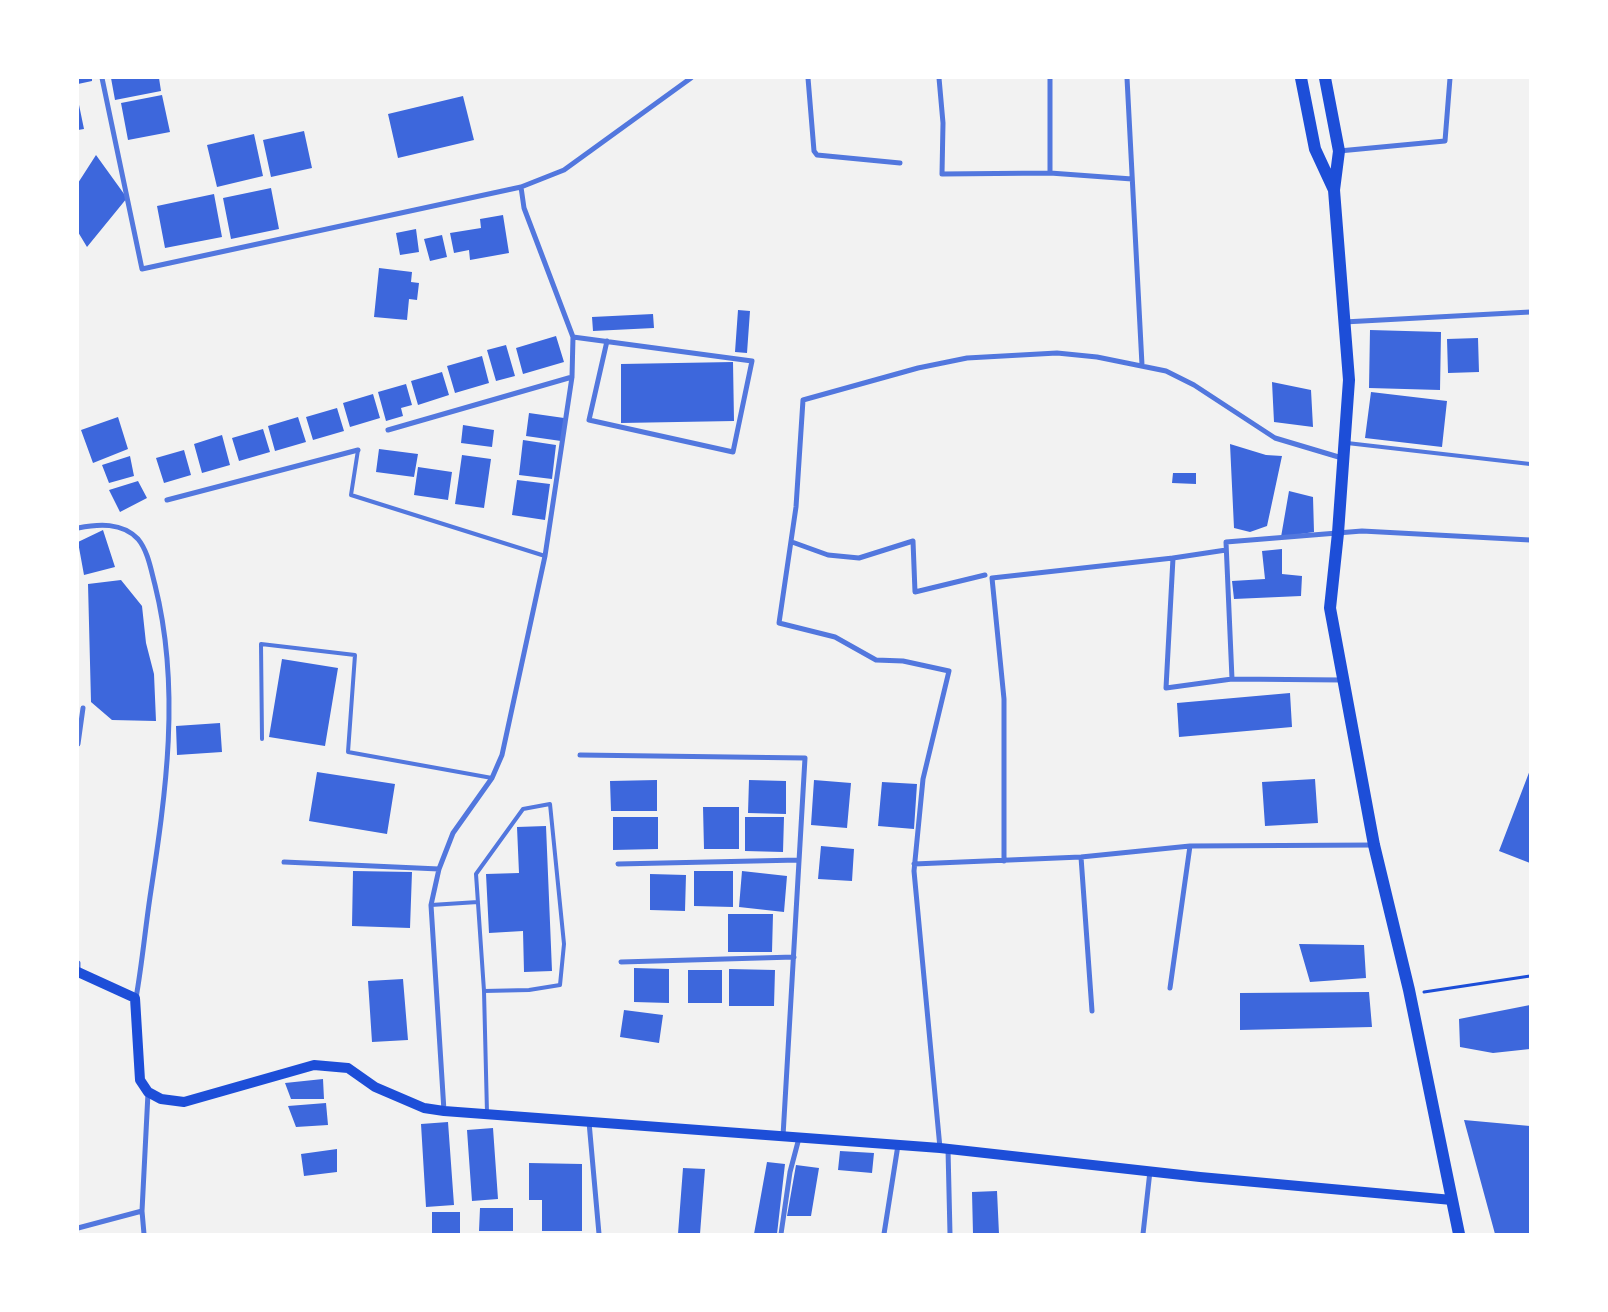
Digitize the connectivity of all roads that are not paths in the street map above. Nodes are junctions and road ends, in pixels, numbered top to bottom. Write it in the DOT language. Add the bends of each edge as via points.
graph roads {
  1 [pos="102,78"];
  2 [pos="691,78"];
  3 [pos="808,78"];
  4 [pos="939,78"];
  5 [pos="1050,78"];
  6 [pos="1127,78"];
  7 [pos="1301,78"];
  8 [pos="1325,78"];
  9 [pos="1450,78"];
  10 [pos="1339,151"];
  11 [pos="900,163"];
  12 [pos="1050,173"];
  13 [pos="1132,179"];
  14 [pos="521,187"];
  15 [pos="1334,190"];
  16 [pos="1530,312"];
  17 [pos="1344,322"];
  18 [pos="574,337"];
  19 [pos="607,341"];
  20 [pos="1142,365"];
  21 [pos="572,377"];
  22 [pos="388,430"];
  23 [pos="1344,442"];
  24 [pos="358,450"];
  25 [pos="1343,458"];
  26 [pos="1530,464"];
  27 [pos="167,500"];
  28 [pos="78,528"];
  29 [pos="1338,534"];
  30 [pos="1530,540"];
  31 [pos="792,542"];
  32 [pos="1226,550"];
  33 [pos="545,556"];
  34 [pos="1173,558"];
  35 [pos="985,575"];
  36 [pos="1232,679"];
  37 [pos="1342,680"];
  38 [pos="83,708"];
  39 [pos="262,739"];
  40 [pos="78,744"];
  41 [pos="580,755"];
  42 [pos="492,778"];
  43 [pos="1190,846"];
  44 [pos="1374,846"];
  45 [pos="1081,858"];
  46 [pos="799,860"];
  47 [pos="1004,861"];
  48 [pos="284,862"];
  49 [pos="618,864"];
  50 [pos="914,864"];
  51 [pos="439,869"];
  52 [pos="478,902"];
  53 [pos="431,905"];
  54 [pos="794,957"];
  55 [pos="621,962"];
  56 [pos="78,963"];
  57 [pos="78,972"];
  58 [pos="1170,988"];
  59 [pos="484,991"];
  60 [pos="135,998"];
  61 [pos="1092,1011"];
  62 [pos="148,1092"];
  63 [pos="444,1111"];
  64 [pos="486,1114"];
  65 [pos="589,1121"];
  66 [pos="783,1136"];
  67 [pos="799,1137"];
  68 [pos="898,1145"];
  69 [pos="944,1148"];
  70 [pos="1150,1170"];
  71 [pos="1452,1200"];
  72 [pos="142,1211"];
  73 [pos="78,1228"];
  74 [pos="144,1234"];
  75 [pos="599,1234"];
  76 [pos="781,1234"];
  77 [pos="884,1234"];
  78 [pos="950,1234"];
  79 [pos="1143,1234"];
  80 [pos="1458,1234"];
  1 -- 14 [label="street" via="142,270"];
  2 -- 14 [label="street" via="564,170"];
  3 -- 11 [label="street" via="816,154"];
  4 -- 12 [label="street" via="943,123 942,174"];
  5 -- 12 [label="street"];
  6 -- 13 [label="street"];
  7 -- 15 [label="main road" via="1315,149"];
  8 -- 10 [label="main road"];
  9 -- 10 [label="street" via="1445,140"];
  10 -- 15 [label="main road"];
  12 -- 13 [label="street"];
  13 -- 20 [label="street"];
  14 -- 18 [label="street" via="524,208"];
  15 -- 17 [label="main road"];
  16 -- 17 [label="street"];
  17 -- 23 [label="main road" via="1349,380"];
  18 -- 19 [label="street"];
  18 -- 21 [label="street"];
  19 -- 19 [label="street" via="752,361 733,452 589,420"];
  20 -- 25 [label="street" via="1166,371 1194,385 1276,438"];
  20 -- 31 [label="street" via="1057,353 967,358 803,400"];
  21 -- 22 [label="street"];
  21 -- 33 [label="street"];
  23 -- 25 [label="main road"];
  23 -- 26 [label="lane"];
  24 -- 27 [label="street"];
  24 -- 33 [label="lane" via="351,495"];
  25 -- 29 [label="main road"];
  28 -- 60 [label="street" via="99,524 122,528 138,539 148,558 162,613 169,684 169,756 143,963"];
  29 -- 30 [label="street" via="1362,531"];
  29 -- 32 [label="street" via="1226,542"];
  29 -- 37 [label="main road" via="1330,608"];
  31 -- 35 [label="street" via="828,554 858,558 914,541 915,592"];
  31 -- 50 [label="street" via="779,623 834,637 876,660 903,661 949,671 923,779"];
  32 -- 34 [label="street"];
  32 -- 36 [label="street"];
  33 -- 42 [label="street" via="502,755"];
  34 -- 36 [label="street" via="1166,688"];
  34 -- 47 [label="street" via="992,578 1004,699"];
  36 -- 37 [label="street"];
  37 -- 44 [label="main road"];
  38 -- 40 [label="street"];
  39 -- 42 [label="lane" via="262,644 355,655 348,752"];
  41 -- 46 [label="street" via="805,758"];
  42 -- 51 [label="street" via="453,833"];
  43 -- 44 [label="street"];
  43 -- 45 [label="street"];
  43 -- 58 [label="street"];
  44 -- 71 [label="main road"];
  45 -- 47 [label="street"];
  45 -- 61 [label="street"];
  46 -- 49 [label="street"];
  46 -- 54 [label="street"];
  47 -- 50 [label="street"];
  48 -- 51 [label="street"];
  50 -- 69 [label="street"];
  51 -- 53 [label="street"];
  52 -- 53 [label="lane"];
  52 -- 59 [label="lane"];
  52 -- 59 [label="lane" via="476,874 493,848 523,809 550,804 564,944 560,985 529,990"];
  53 -- 63 [label="street"];
  54 -- 55 [label="street"];
  54 -- 66 [label="street"];
  56 -- 57 [label="street"];
  57 -- 60 [label="main road"];
  59 -- 64 [label="lane"];
  60 -- 62 [label="main road" via="140,1080"];
  62 -- 63 [label="main road" via="161,1099 184,1102 314,1065 348,1068 375,1087 424,1108"];
  62 -- 72 [label="street"];
  63 -- 64 [label="main road"];
  64 -- 65 [label="main road"];
  65 -- 66 [label="main road"];
  65 -- 75 [label="street"];
  66 -- 67 [label="main road"];
  67 -- 68 [label="main road"];
  67 -- 76 [label="street"];
  68 -- 69 [label="main road"];
  68 -- 77 [label="street"];
  69 -- 70 [label="main road"];
  69 -- 78 [label="street"];
  70 -- 71 [label="main road"];
  70 -- 79 [label="street"];
  71 -- 80 [label="main road"];
  72 -- 73 [label="street"];
  72 -- 74 [label="street"];
}
